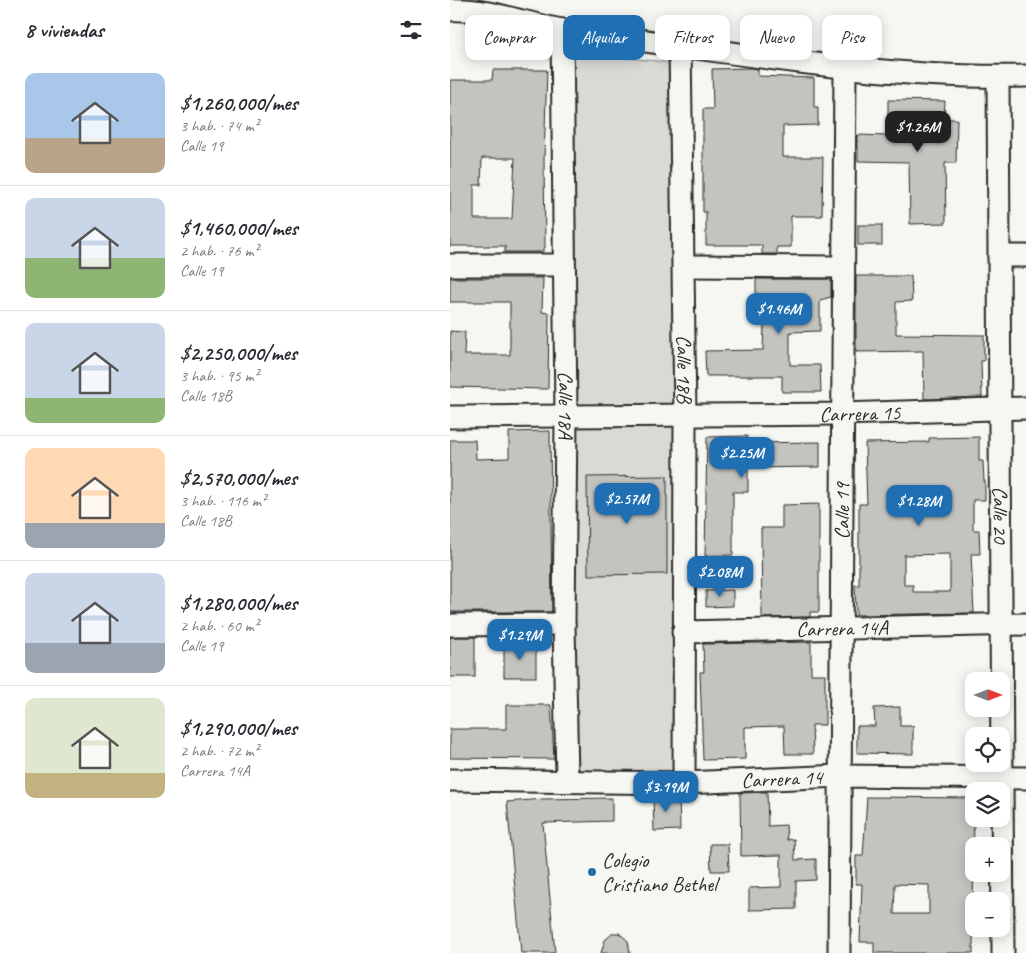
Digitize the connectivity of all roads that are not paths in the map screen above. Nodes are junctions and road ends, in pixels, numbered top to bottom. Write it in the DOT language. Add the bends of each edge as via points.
graph roads {
  1 [pos="511,8"];
  2 [pos="451,10"];
  3 [pos="562,30"];
  4 [pos="655,41"];
  5 [pos="730,51"];
  6 [pos="680,60"];
  7 [pos="845,68"];
  8 [pos="1026,76"];
  9 [pos="998,77"];
  10 [pos="999,256"];
  11 [pos="1026,256"];
  12 [pos="450,265"];
  13 [pos="563,265"];
  14 [pos="684,266"];
  15 [pos="843,267"];
  16 [pos="1000,408"];
  17 [pos="1026,408"];
  18 [pos="842,414"];
  19 [pos="566,416"];
  20 [pos="685,416"];
  21 [pos="450,417"];
  22 [pos="564,624"];
  23 [pos="1026,624"];
  24 [pos="450,625"];
  25 [pos="1001,626"];
  26 [pos="843,628"];
  27 [pos="683,632"];
  28 [pos="841,776"];
  29 [pos="1002,778"];
  30 [pos="1026,778"];
  31 [pos="450,780"];
  32 [pos="567,780"];
  33 [pos="684,783"];
  34 [pos="839,953"];
  35 [pos="1003,953"];
  1 -- 2 [label="street"];
  1 -- 3 [label="street"];
  3 -- 4 [label="street"];
  3 -- 13 [label="street, Calle 18A"];
  5 -- 7 [label="street"];
  6 -- 14 [label="street, Calle 18B"];
  7 -- 9 [label="street"];
  7 -- 15 [label="street, Calle 19"];
  8 -- 9 [label="street"];
  9 -- 10 [label="street, Calle 20"];
  10 -- 11 [label="street"];
  10 -- 16 [label="street, Calle 20"];
  12 -- 13 [label="street"];
  13 -- 19 [label="street, Calle 18A"];
  14 -- 15 [label="street"];
  14 -- 20 [label="street, Calle 18B"];
  15 -- 18 [label="street, Calle 19"];
  16 -- 17 [label="street, Carrera 15"];
  16 -- 18 [label="street, Carrera 15"];
  16 -- 25 [label="street, Calle 20"];
  18 -- 20 [label="street, Carrera 15"];
  18 -- 26 [label="street, Calle 19"];
  19 -- 20 [label="street, Carrera 15"];
  19 -- 21 [label="street, Carrera 15"];
  19 -- 22 [label="street, Calle 18A"];
  20 -- 27 [label="street, Calle 18B"];
  22 -- 24 [label="street"];
  22 -- 32 [label="street, Calle 18A"];
  23 -- 25 [label="street, Carrera 14A"];
  25 -- 26 [label="street, Carrera 14A"];
  25 -- 29 [label="street, Calle 20"];
  26 -- 27 [label="street, Carrera 14A"];
  26 -- 28 [label="street, Calle 19"];
  27 -- 33 [label="street, Calle 18B"];
  28 -- 29 [label="street, Carrera 14"];
  28 -- 33 [label="street, Carrera 14"];
  28 -- 34 [label="street, Calle 19"];
  29 -- 30 [label="street, Carrera 14"];
  29 -- 35 [label="street, Calle 20"];
  31 -- 32 [label="street, Carrera 14"];
  32 -- 33 [label="street, Carrera 14"];
}
